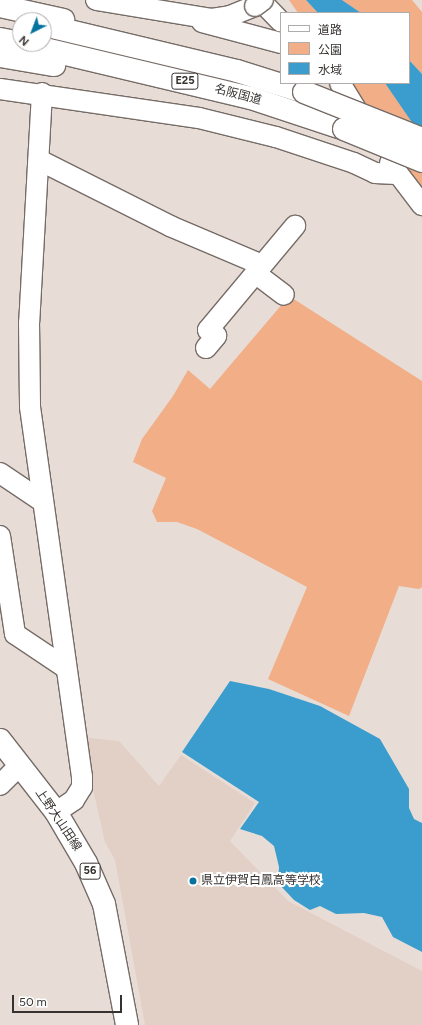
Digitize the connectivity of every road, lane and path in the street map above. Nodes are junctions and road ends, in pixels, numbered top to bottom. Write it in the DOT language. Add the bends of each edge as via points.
graph roads {
  1 [pos="96,0"];
  2 [pos="259,2"];
  3 [pos="0,6"];
  4 [pos="180,15"];
  5 [pos="0,16"];
  6 [pos="12,18"];
  7 [pos="280,21"];
  8 [pos="52,27"];
  9 [pos="0,39"];
  10 [pos="12,41"];
  11 [pos="280,43"];
  12 [pos="52,51"];
  13 [pos="0,56"];
  14 [pos="237,71"];
  15 [pos="340,85"];
  16 [pos="0,89"];
  17 [pos="42,93"];
  18 [pos="251,98"];
  19 [pos="422,138"];
  20 [pos="38,160"];
  21 [pos="422,161"];
  22 [pos="396,174"];
  23 [pos="422,205"];
  24 [pos="295,226"];
  25 [pos="259,269"];
  26 [pos="284,294"];
  27 [pos="206,348"];
  28 [pos="0,473"];
  29 [pos="43,502"];
  30 [pos="0,536"];
  31 [pos="6,617"];
  32 [pos="66,668"];
  33 [pos="0,740"];
  34 [pos="19,766"];
  35 [pos="0,784"];
  36 [pos="56,812"];
  37 [pos="127,1025"];
  1 -- 4 [label="street"];
  2 -- 4 [label="street" via="230,16 212,19"];
  2 -- 7 [label="street"];
  3 -- 14 [label="main road" via="200,55"];
  4 -- 11 [label="street" via="228,31"];
  5 -- 6 [label="main road"];
  8 -- 14 [label="main road, 名阪国道 / E25"];
  9 -- 10 [label="main road"];
  12 -- 18 [label="main road, 名阪国道 / E25"];
  13 -- 18 [label="main road"];
  14 -- 19 [label="main road, 名阪国道 / E25, bridge" via="304,92"];
  15 -- 22 [label="street"];
  16 -- 17 [label="street"];
  17 -- 20 [label="street"];
  17 -- 22 [label="street" via="199,118 276,137 354,162 375,172"];
  18 -- 21 [label="main road, 名阪国道 / E25, bridge" via="344,129"];
  20 -- 25 [label="street"];
  20 -- 29 [label="street" via="28,365 30,407"];
  22 -- 23 [label="street"];
  24 -- 25 [label="street"];
  25 -- 26 [label="street"];
  25 -- 27 [label="street" via="208,330 216,336"];
  28 -- 29 [label="street"];
  29 -- 32 [label="street"];
  30 -- 31 [label="street"];
  31 -- 32 [label="street" via="15,634"];
  32 -- 36 [label="street" via="82,787 74,800"];
  33 -- 34 [label="main road, 上野大山田線 / 56"];
  34 -- 35 [label="street"];
  34 -- 36 [label="main road, 上野大山田線 / 56"];
  36 -- 37 [label="main road, 上野大山田線 / 56" via="86,863 104,904"];
}
